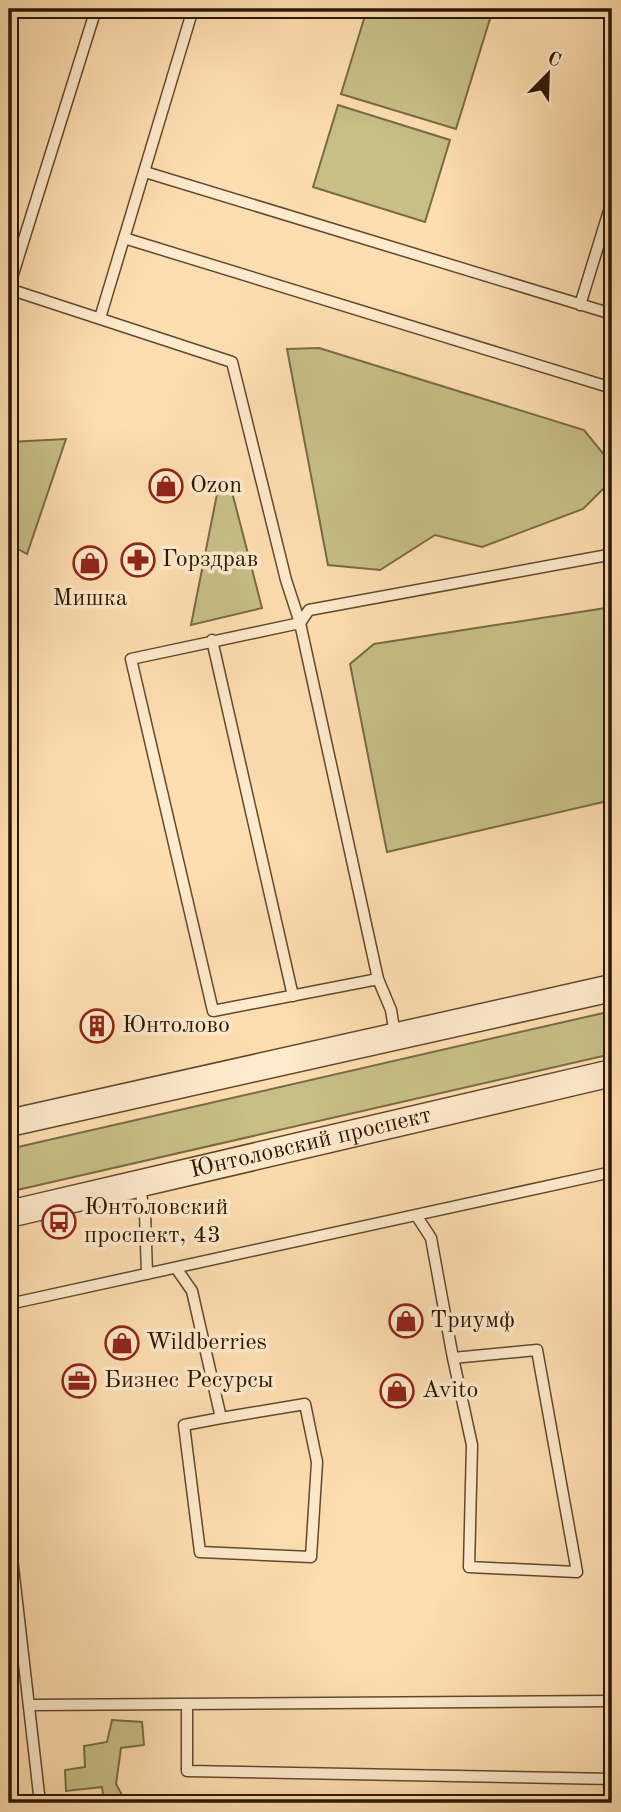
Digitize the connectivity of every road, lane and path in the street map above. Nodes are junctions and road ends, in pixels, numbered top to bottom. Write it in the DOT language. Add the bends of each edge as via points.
graph roads {
  1 [pos="96,9"];
  2 [pos="193,9"];
  3 [pos="145,172"];
  4 [pos="612,201"];
  5 [pos="124,238"];
  6 [pos="9,288"];
  7 [pos="580,305"];
  8 [pos="612,314"];
  9 [pos="100,318"];
  10 [pos="612,388"];
  11 [pos="612,540"];
  12 [pos="300,623"];
  13 [pos="212,640"];
  14 [pos="378,979"];
  15 [pos="612,988"];
  16 [pos="293,996"];
  17 [pos="395,1035"];
  18 [pos="612,1073"];
  19 [pos="9,1123"];
  20 [pos="612,1172"];
  21 [pos="139,1185"];
  22 [pos="9,1214"];
  23 [pos="416,1215"];
  24 [pos="176,1268"];
  25 [pos="147,1274"];
  26 [pos="9,1304"];
  27 [pos="453,1358"];
  28 [pos="221,1418"];
  29 [pos="9,1532"];
  30 [pos="612,1701"];
  31 [pos="29,1704"];
  32 [pos="187,1704"];
  33 [pos="612,1779"];
  34 [pos="40,1803"];
  1 -- 6 [label="lane"];
  2 -- 3 [label="lane"];
  3 -- 5 [label="lane"];
  3 -- 7 [label="lane"];
  4 -- 7 [label="lane"];
  5 -- 9 [label="lane"];
  5 -- 10 [label="lane"];
  6 -- 9 [label="lane"];
  7 -- 8 [label="lane"];
  9 -- 12 [label="lane" via="232,362"];
  11 -- 12 [label="lane" via="608,555 309,610"];
  12 -- 13 [label="lane"];
  12 -- 14 [label="lane"];
  13 -- 16 [label="lane"];
  13 -- 16 [label="lane" via="131,659 136,681 214,1011"];
  14 -- 16 [label="lane"];
  14 -- 17 [label="lane"];
  15 -- 17 [label="street"];
  17 -- 19 [label="street"];
  18 -- 21 [label="street, Юнтоловский проспект"];
  20 -- 23 [label="lane"];
  21 -- 22 [label="street, Юнтоловский проспект"];
  21 -- 25 [label="lane"];
  23 -- 24 [label="lane"];
  23 -- 27 [label="lane" via="431,1238"];
  24 -- 25 [label="lane"];
  24 -- 28 [label="lane" via="192,1290"];
  25 -- 26 [label="lane"];
  27 -- 27 [label="lane" via="537,1350 577,1572 469,1567 472,1445"];
  28 -- 28 [label="lane" via="305,1404 317,1462 311,1557 200,1552 184,1425"];
  29 -- 31 [label="lane"];
  30 -- 32 [label="lane"];
  31 -- 32 [label="lane"];
  31 -- 34 [label="lane"];
  32 -- 33 [label="lane" via="187,1771"];
}
